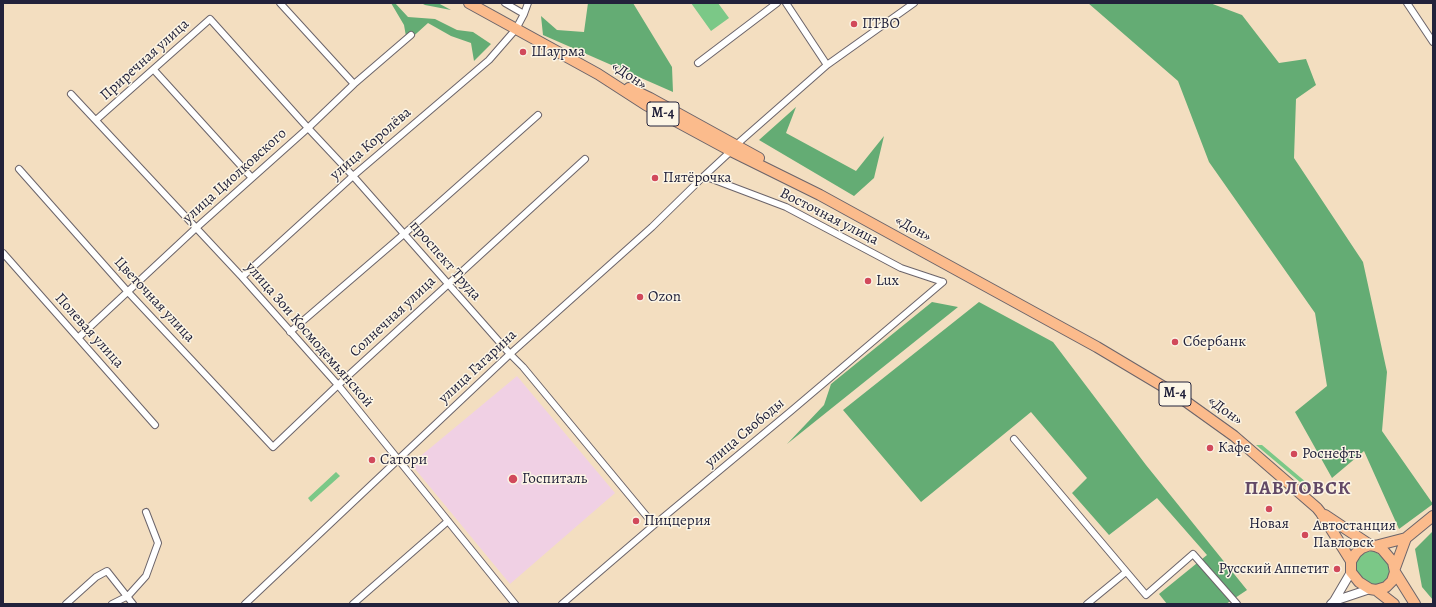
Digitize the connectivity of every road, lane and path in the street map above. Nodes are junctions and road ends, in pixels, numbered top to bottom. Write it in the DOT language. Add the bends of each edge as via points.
graph roads {
  1 [pos="280,3"];
  2 [pos="469,3"];
  3 [pos="505,3"];
  4 [pos="528,3"];
  5 [pos="777,3"];
  6 [pos="786,3"];
  7 [pos="914,3"];
  8 [pos="1407,3"];
  9 [pos="524,14"];
  10 [pos="210,19"];
  11 [pos="516,29"];
  12 [pos="411,35"];
  13 [pos="1433,42"];
  14 [pos="698,63"];
  15 [pos="827,65"];
  16 [pos="154,70"];
  17 [pos="354,84"];
  18 [pos="72,94"];
  19 [pos="538,115"];
  20 [pos="96,120"];
  21 [pos="308,128"];
  22 [pos="734,148"];
  23 [pos="585,159"];
  24 [pos="19,168"];
  25 [pos="353,176"];
  26 [pos="704,176"];
  27 [pos="252,178"];
  28 [pos="196,228"];
  29 [pos="404,234"];
  30 [pos="3,253"];
  31 [pos="242,277"];
  32 [pos="943,282"];
  33 [pos="448,284"];
  34 [pos="128,292"];
  35 [pos="290,332"];
  36 [pos="78,338"];
  37 [pos="510,354"];
  38 [pos="338,385"];
  39 [pos="155,425"];
  40 [pos="1014,439"];
  41 [pos="273,447"];
  42 [pos="398,459"];
  43 [pos="146,512"];
  44 [pos="1321,513"];
  45 [pos="1433,516"];
  46 [pos="448,521"];
  47 [pos="654,525"];
  48 [pos="1406,538"];
  49 [pos="1373,545"];
  50 [pos="1351,561"];
  51 [pos="1395,570"];
  52 [pos="1126,572"];
  53 [pos="1351,572"];
  54 [pos="1373,590"];
  55 [pos="128,596"];
  56 [pos="1332,602"];
  57 [pos="249,603"];
  58 [pos="66,604"];
  59 [pos="112,604"];
  60 [pos="133,604"];
  61 [pos="353,604"];
  62 [pos="515,604"];
  63 [pos="562,604"];
  64 [pos="1087,604"];
  65 [pos="1237,604"];
  66 [pos="1394,604"];
  67 [pos="1415,604"];
  1 -- 17 [label="street"];
  2 -- 11 [label="main road, «Дон»"];
  3 -- 9 [label="street"];
  4 -- 9 [label="street, улица Королёва"];
  5 -- 14 [label="street"];
  6 -- 15 [label="street"];
  7 -- 15 [label="street, улица Гагарина"];
  8 -- 13 [label="street"];
  9 -- 11 [label="street, улица Королёва"];
  10 -- 16 [label="street, Приречная улица"];
  10 -- 21 [label="street, проспект Труда"];
  11 -- 22 [label="main road, «Дон»" via="598,74 650,98"];
  11 -- 25 [label="street, улица Королёва" via="489,60"];
  12 -- 17 [label="street, улица Циолковского"];
  15 -- 22 [label="street, улица Гагарина"];
  16 -- 20 [label="street, Приречная улица"];
  16 -- 27 [label="street"];
  17 -- 21 [label="street, улица Циолковского"];
  18 -- 20 [label="street, улица Зои Космодемьянской"];
  19 -- 29 [label="street"];
  20 -- 28 [label="street, улица Зои Космодемьянской"];
  21 -- 25 [label="street, проспект Труда"];
  21 -- 27 [label="street, улица Циолковского"];
  22 -- 26 [label="street, улица Гагарина"];
  22 -- 44 [label="main road, «Дон» / М-4" via="1097,346 1162,385 1234,436"];
  23 -- 33 [label="street, Солнечная улица"];
  24 -- 34 [label="street, Цветочная улица"];
  25 -- 29 [label="street, проспект Труда"];
  25 -- 31 [label="street, улица Королёва"];
  26 -- 32 [label="street, Восточная улица" via="786,207 901,268"];
  26 -- 37 [label="street, улица Гагарина" via="652,228"];
  27 -- 28 [label="street, улица Циолковского"];
  28 -- 31 [label="street, улица Зои Космодемьянской"];
  28 -- 34 [label="street, улица Циолковского"];
  29 -- 33 [label="street, проспект Труда"];
  29 -- 35 [label="street"];
  30 -- 36 [label="street, Полевая улица"];
  31 -- 35 [label="street, улица Зои Космодемьянской"];
  32 -- 47 [label="street, улица Свободы"];
  33 -- 37 [label="street, проспект Труда"];
  33 -- 38 [label="street, Солнечная улица"];
  34 -- 36 [label="street, улица Циолковского"];
  34 -- 41 [label="street, Цветочная улица"];
  35 -- 38 [label="street, улица Зои Космодемьянской"];
  36 -- 39 [label="street, Полевая улица"];
  37 -- 42 [label="street, улица Гагарина"];
  37 -- 47 [label="street, проспект Труда"];
  38 -- 41 [label="street, Солнечная улица"];
  38 -- 42 [label="street, улица Зои Космодемьянской"];
  40 -- 52 [label="street"];
  42 -- 46 [label="street, улица Зои Космодемьянской"];
  42 -- 57 [label="street, улица Гагарина"];
  43 -- 55 [label="street" via="158,543 146,576"];
  44 -- 49 [label="main road, «Дон» / М-4"];
  44 -- 50 [label="main road, «Дон» / М-4"];
  45 -- 48 [label="main road"];
  46 -- 61 [label="street"];
  46 -- 62 [label="street, улица Зои Космодемьянской"];
  47 -- 63 [label="street, улица Свободы"];
  48 -- 49 [label="main road"];
  48 -- 51 [label="main road"];
  49 -- 50 [label="main road" via="1362,548"];
  49 -- 51 [label="main road, «Дон» / М-4" via="1393,562"];
  50 -- 53 [label="main road"];
  51 -- 54 [label="main road" via="1392,581 1386,587"];
  51 -- 67 [label="main road, «Дон» / М-4"];
  52 -- 64 [label="street"];
  52 -- 65 [label="street" via="1146,595 1192,554"];
  53 -- 54 [label="main road" via="1359,582"];
  53 -- 56 [label="street"];
  54 -- 56 [label="street"];
  54 -- 66 [label="main road"];
  55 -- 58 [label="street" via="107,571 96,577"];
  55 -- 59 [label="street"];
  55 -- 60 [label="street"];
}
